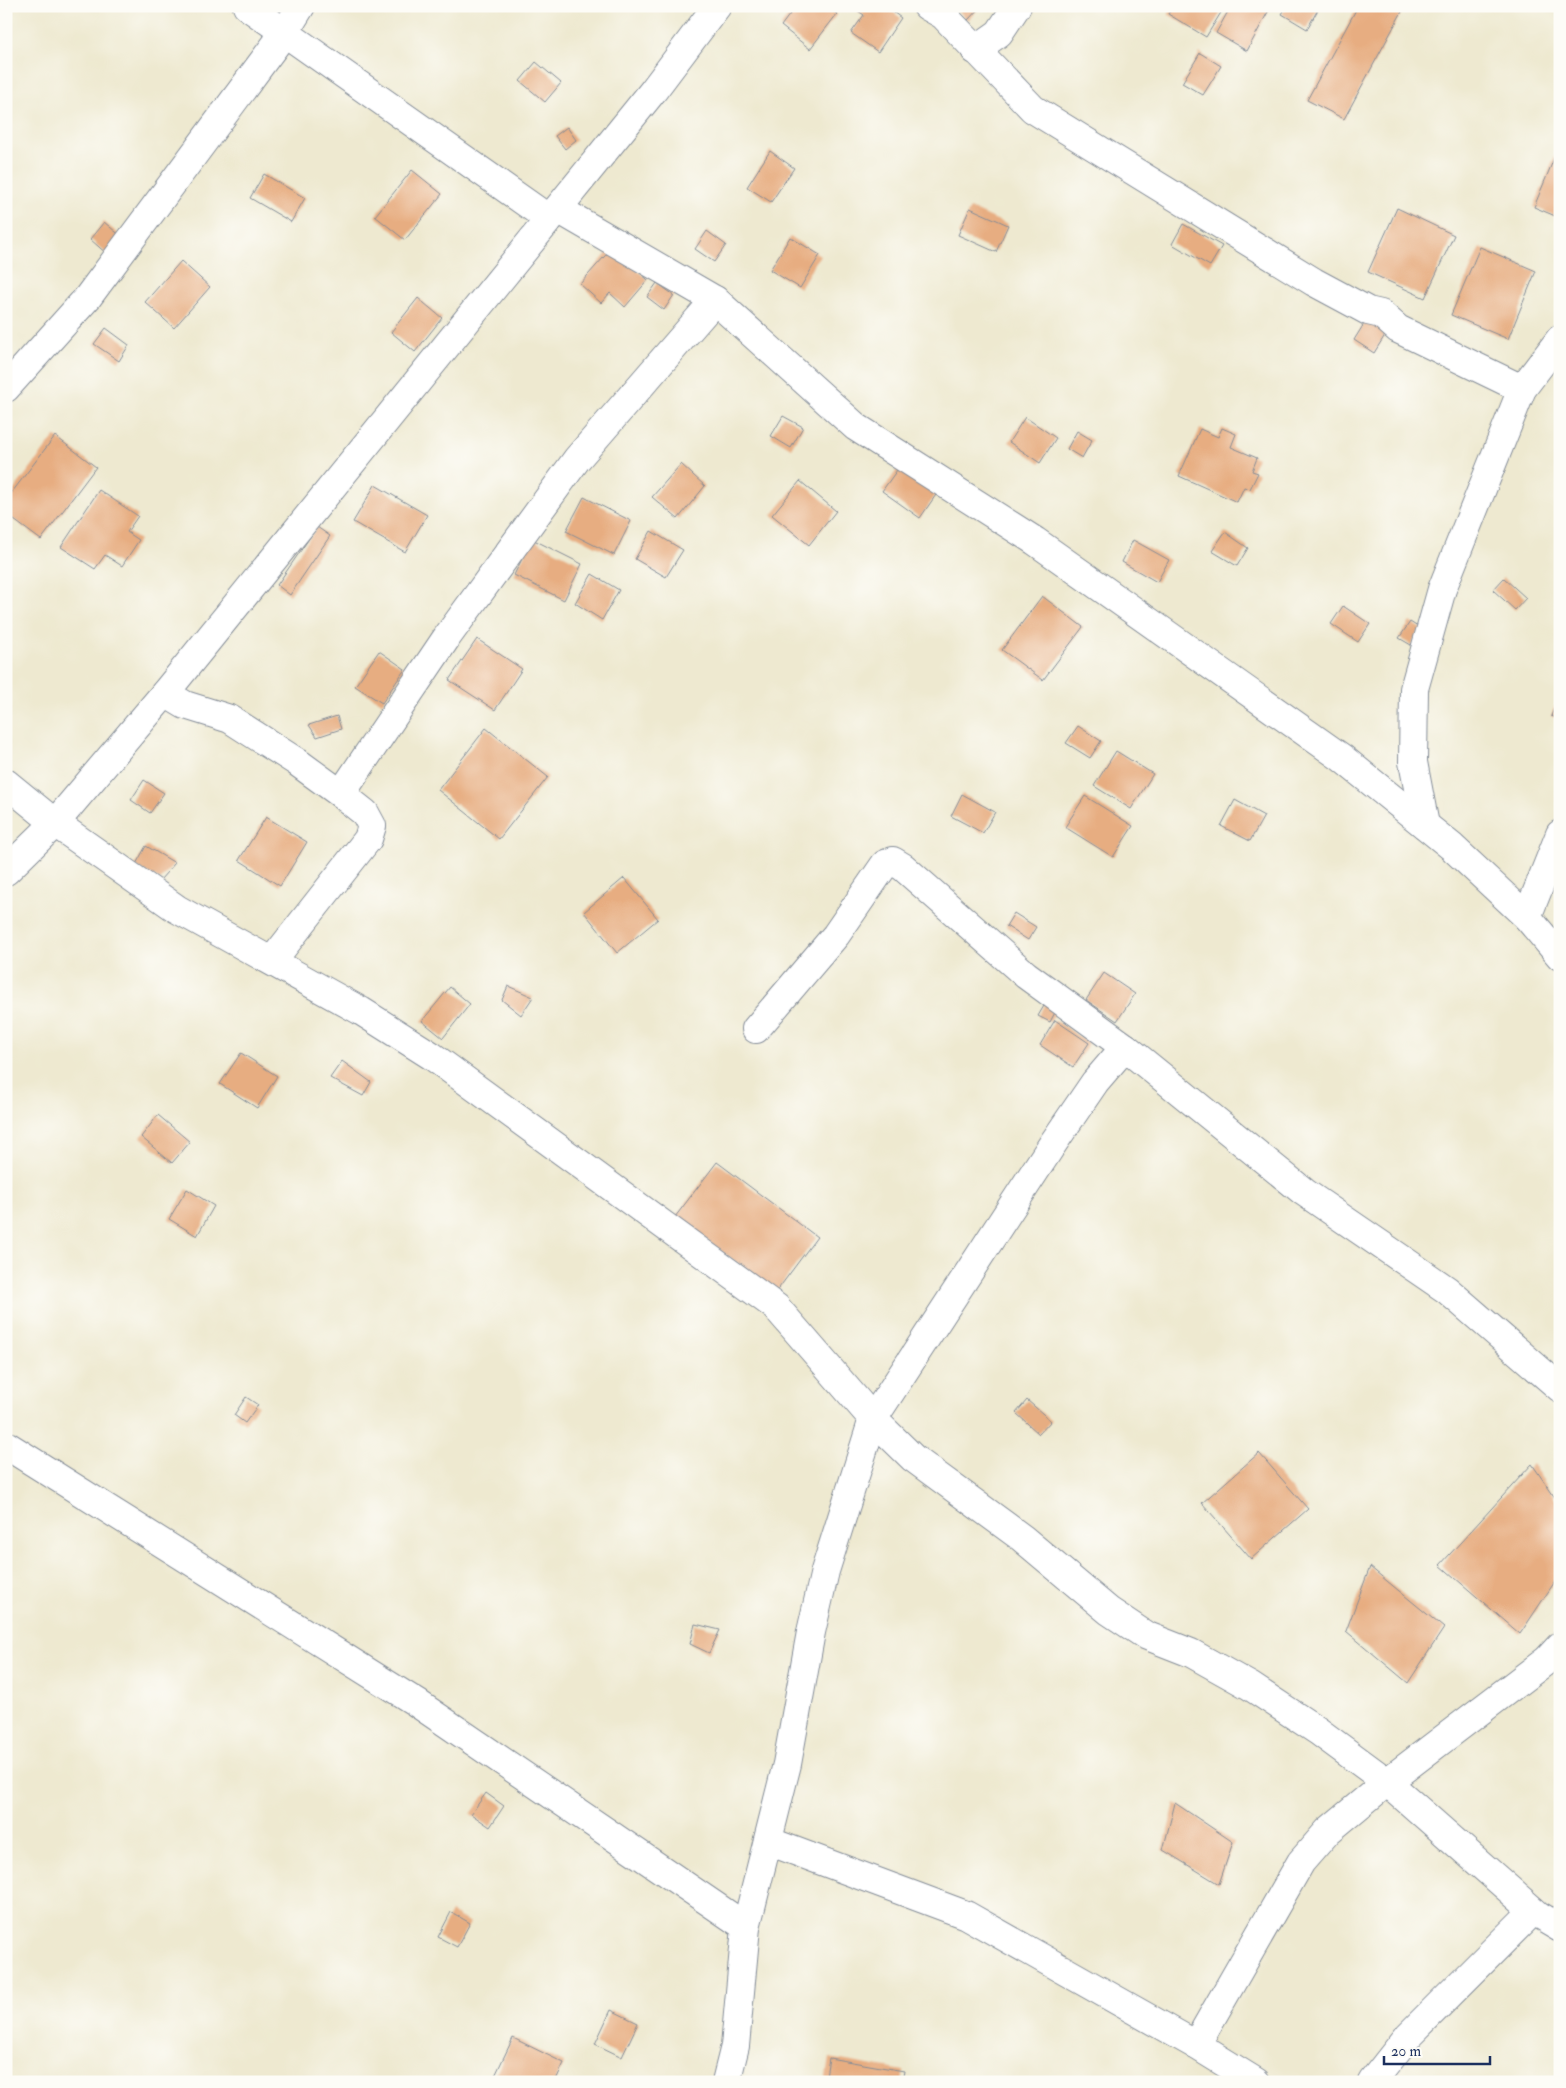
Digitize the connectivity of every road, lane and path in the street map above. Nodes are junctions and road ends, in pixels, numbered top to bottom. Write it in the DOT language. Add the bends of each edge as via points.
graph roads {
  1 [pos="247,6"];
  2 [pos="301,6"];
  3 [pos="717,6"];
  4 [pos="927,6"];
  5 [pos="1017,6"];
  6 [pos="285,32"];
  7 [pos="975,50"];
  8 [pos="554,214"];
  9 [pos="715,300"];
  10 [pos="1560,338"];
  11 [pos="6,388"];
  12 [pos="1522,389"];
  13 [pos="165,693"];
  14 [pos="6,783"];
  15 [pos="341,794"];
  16 [pos="55,823"];
  17 [pos="1425,825"];
  18 [pos="1560,834"];
  19 [pos="6,871"];
  20 [pos="1528,917"];
  21 [pos="1560,956"];
  22 [pos="272,962"];
  23 [pos="756,1030"];
  24 [pos="1125,1047"];
  25 [pos="1560,1388"];
  26 [pos="874,1418"];
  27 [pos="6,1445"];
  28 [pos="1560,1646"];
  29 [pos="1387,1782"];
  30 [pos="768,1841"];
  31 [pos="1533,1911"];
  32 [pos="746,1927"];
  33 [pos="1560,1928"];
  34 [pos="1196,2045"];
  35 [pos="726,2082"];
  36 [pos="1256,2082"];
  37 [pos="1372,2082"];
  1 -- 6 [label="street"];
  2 -- 6 [label="street"];
  3 -- 8 [label="street" via="653,92"];
  4 -- 7 [label="street" via="943,15"];
  5 -- 7 [label="street" via="999,32"];
  6 -- 8 [label="street"];
  6 -- 11 [label="street" via="88,297"];
  7 -- 12 [label="street" via="1033,109 1314,282 1381,314 1398,329"];
  8 -- 9 [label="street"];
  8 -- 13 [label="street"];
  9 -- 15 [label="street" via="577,459 447,637"];
  9 -- 17 [label="street" via="856,427 1035,542 1342,758"];
  10 -- 12 [label="street"];
  12 -- 17 [label="street" via="1442,589 1414,689 1413,762"];
  13 -- 15 [label="street" via="185,705 230,718"];
  13 -- 16 [label="street"];
  14 -- 16 [label="street"];
  15 -- 22 [label="street" via="365,813 372,826 368,839"];
  16 -- 19 [label="street"];
  16 -- 22 [label="street" via="177,909"];
  17 -- 20 [label="street"];
  18 -- 20 [label="street"];
  20 -- 21 [label="street"];
  22 -- 26 [label="street" via="361,1010 432,1056 776,1307"];
  23 -- 24 [label="street" via="836,936 886,864 893,861 1026,975"];
  24 -- 25 [label="street" via="1304,1192 1447,1290"];
  24 -- 26 [label="street" via="1054,1142"];
  26 -- 29 [label="street" via="913,1458 1022,1538 1110,1611 1145,1635 1191,1653 1250,1686"];
  26 -- 30 [label="street" via="826,1571"];
  27 -- 32 [label="street" via="417,1703"];
  28 -- 29 [label="street" via="1547,1660"];
  29 -- 31 [label="street"];
  29 -- 34 [label="street" via="1328,1832 1301,1862"];
  30 -- 32 [label="street"];
  30 -- 34 [label="street" via="966,1916"];
  31 -- 33 [label="street"];
  31 -- 37 [label="street" via="1409,2035"];
  32 -- 35 [label="street" via="735,2046"];
  34 -- 36 [label="street"];
}
